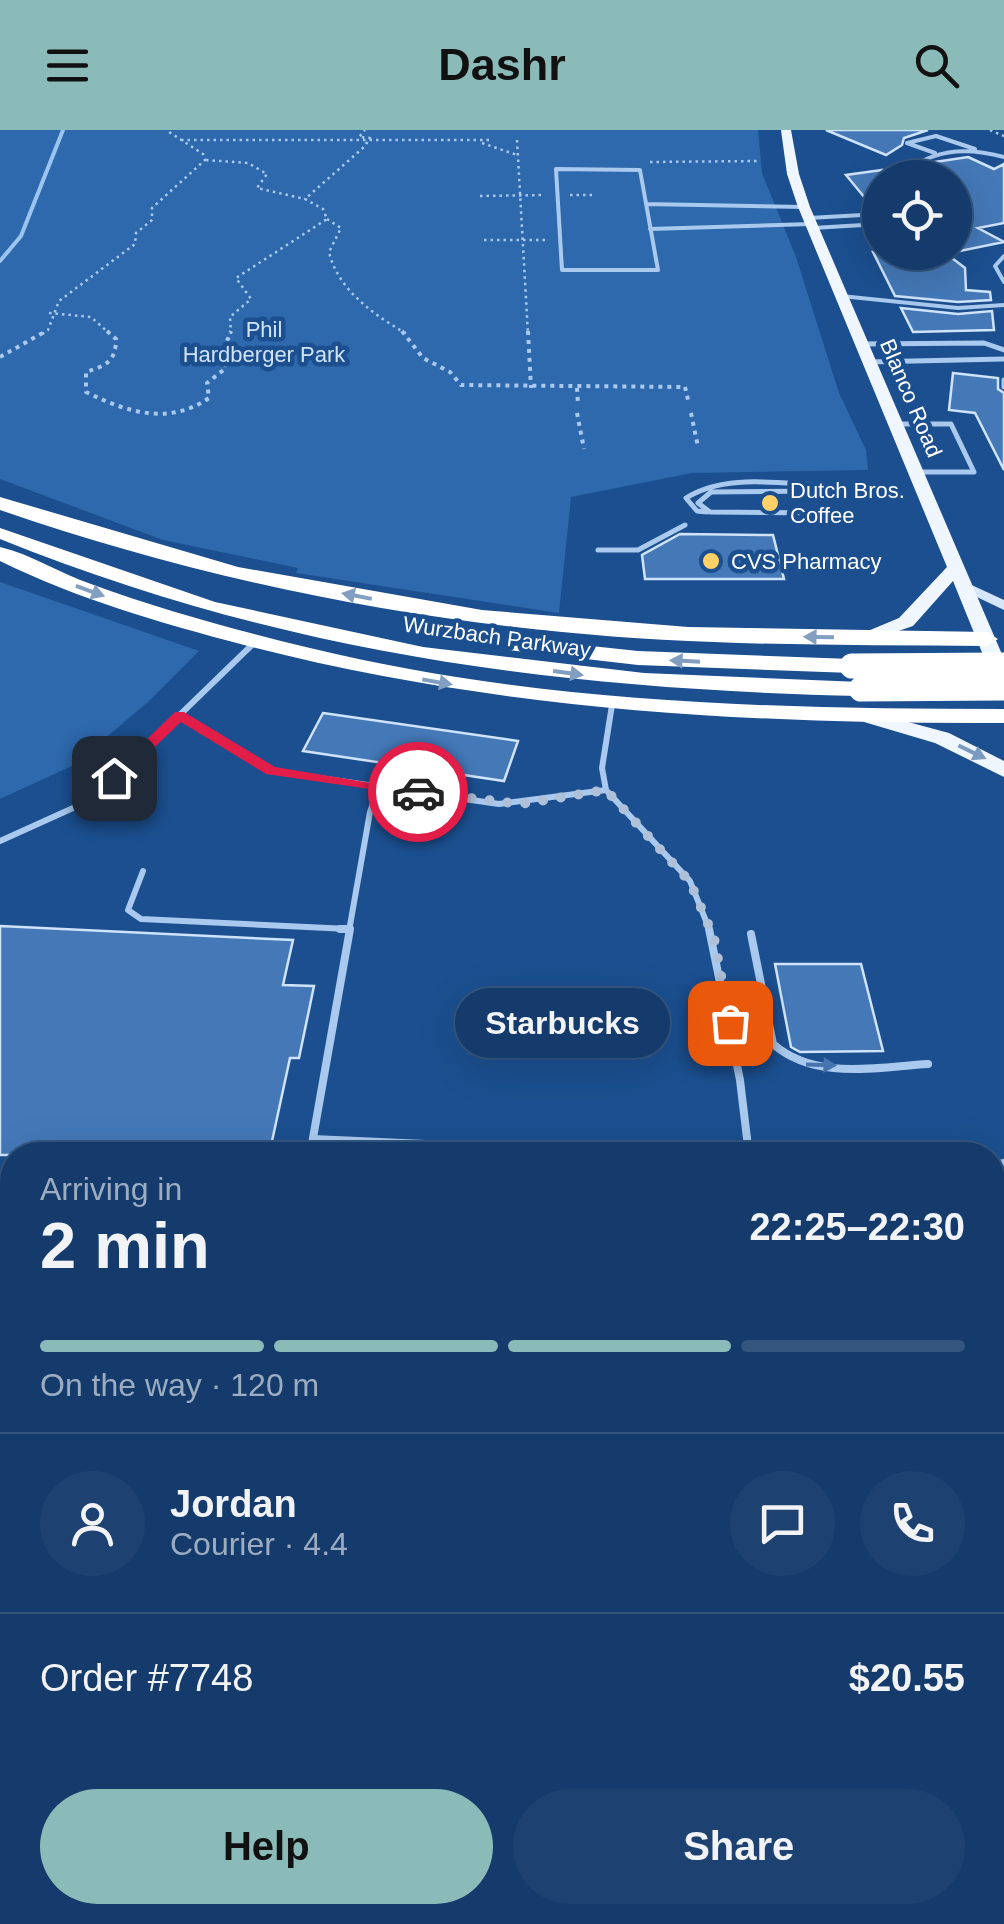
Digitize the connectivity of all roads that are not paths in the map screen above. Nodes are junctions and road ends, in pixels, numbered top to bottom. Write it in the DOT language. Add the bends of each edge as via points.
graph roads {
  1 [pos="786,130"];
  2 [pos="979,150"];
  3 [pos="938,154"];
  4 [pos="1004,158"];
  5 [pos="920,160"];
  6 [pos="646,204"];
  7 [pos="862,216"];
  8 [pos="809,219"];
  9 [pos="862,223"];
  10 [pos="650,229"];
  11 [pos="1004,256"];
  12 [pos="1004,282"];
  13 [pos="841,296"];
  14 [pos="1004,305"];
  15 [pos="861,344"];
  16 [pos="1004,350"];
  17 [pos="1004,359"];
  18 [pos="868,362"];
  19 [pos="896,424"];
  20 [pos="916,472"];
  21 [pos="0,503"];
  22 [pos="710,512"];
  23 [pos="832,512"];
  24 [pos="0,513"];
  25 [pos="685,525"];
  26 [pos="0,532"];
  27 [pos="598,550"];
  28 [pos="0,552"];
  29 [pos="959,577"];
  30 [pos="1004,606"];
  31 [pos="860,638"];
  32 [pos="995,639"];
  33 [pos="255,642"];
  34 [pos="1004,666"];
  35 [pos="857,678"];
  36 [pos="1004,685"];
  37 [pos="612,705"];
  38 [pos="180,715"];
  39 [pos="1004,716"];
  40 [pos="884,717"];
  41 [pos="1004,770"];
  42 [pos="379,786"];
  43 [pos="606,790"];
  44 [pos="0,841"];
  45 [pos="143,871"];
  46 [pos="350,929"];
  47 [pos="751,934"];
  48 [pos="928,1064"];
  49 [pos="313,1139"];
  50 [pos="312,1142"];
  51 [pos="381,1142"];
  52 [pos="747,1142"];
  1 -- 8 [label="main road, Blanco Road" via="792,174"];
  2 -- 3 [label="lane"];
  2 -- 3 [label="lane" via="936,136 907,143"];
  2 -- 4 [label="lane"];
  3 -- 5 [label="lane"];
  6 -- 8 [label="lane"];
  6 -- 10 [label="lane"];
  6 -- 10 [label="lane" via="640,170 556,169 562,270 658,270"];
  7 -- 8 [label="lane"];
  8 -- 9 [label="lane"];
  8 -- 10 [label="lane"];
  8 -- 13 [label="main road, Blanco Road"];
  11 -- 12 [label="lane" via="995,266"];
  13 -- 14 [label="lane" via="958,308"];
  13 -- 15 [label="main road, Blanco Road"];
  15 -- 16 [label="lane" via="984,344"];
  15 -- 18 [label="main road, Blanco Road"];
  17 -- 18 [label="lane"];
  18 -- 19 [label="main road, Blanco Road"];
  19 -- 20 [label="main road, Blanco Road"];
  19 -- 20 [label="lane" via="951,424 974,472"];
  20 -- 29 [label="main road, Blanco Road"];
  31 -- 21 [label="highway, one-way" via="643,632 406,605 196,562"];
  22 -- 22 [label="lane" via="698,498 711,492 825,488 724,484 686,498 696,511"];
  22 -- 23 [label="lane"];
  35 -- 24 [label="highway, Wurzbach Parkway, one-way" via="391,628 174,575"];
  25 -- 27 [label="lane" via="638,550"];
  26 -- 35 [label="highway, Wurzbach Parkway, one-way" via="191,602 380,646 597,677 741,688"];
  28 -- 33 [label="highway, one-way" via="138,608"];
  29 -- 30 [label="street"];
  29 -- 31 [label="main road" via="906,622"];
  29 -- 32 [label="main road, Blanco Road"];
  31 -- 32 [label="highway"];
  31 -- 40 [label="highway" via="913,658 926,674 924,698"];
  32 -- 36 [label="main road, Blanco Road"];
  33 -- 37 [label="highway, one-way" via="466,688"];
  33 -- 38 [label="lane"];
  34 -- 35 [label="highway, Wurzbach Parkway, bridge"];
  35 -- 36 [label="highway, Wurzbach Parkway, bridge"];
  37 -- 40 [label="highway"];
  37 -- 43 [label="lane" via="602,768"];
  38 -- 42 [label="lane" via="271,771"];
  38 -- 44 [label="lane" via="93,799"];
  39 -- 40 [label="highway"];
  40 -- 41 [label="main road, one-way"];
  42 -- 43 [label="lane" via="521,804"];
  42 -- 46 [label="lane"];
  43 -- 52 [label="lane" via="690,882 714,938"];
  45 -- 46 [label="lane" via="128,910 141,919"];
  46 -- 49 [label="lane"];
  47 -- 48 [label="lane, one-way" via="772,1044 780,1054 809,1067"];
  49 -- 50 [label="lane"];
  49 -- 51 [label="lane"];
}
